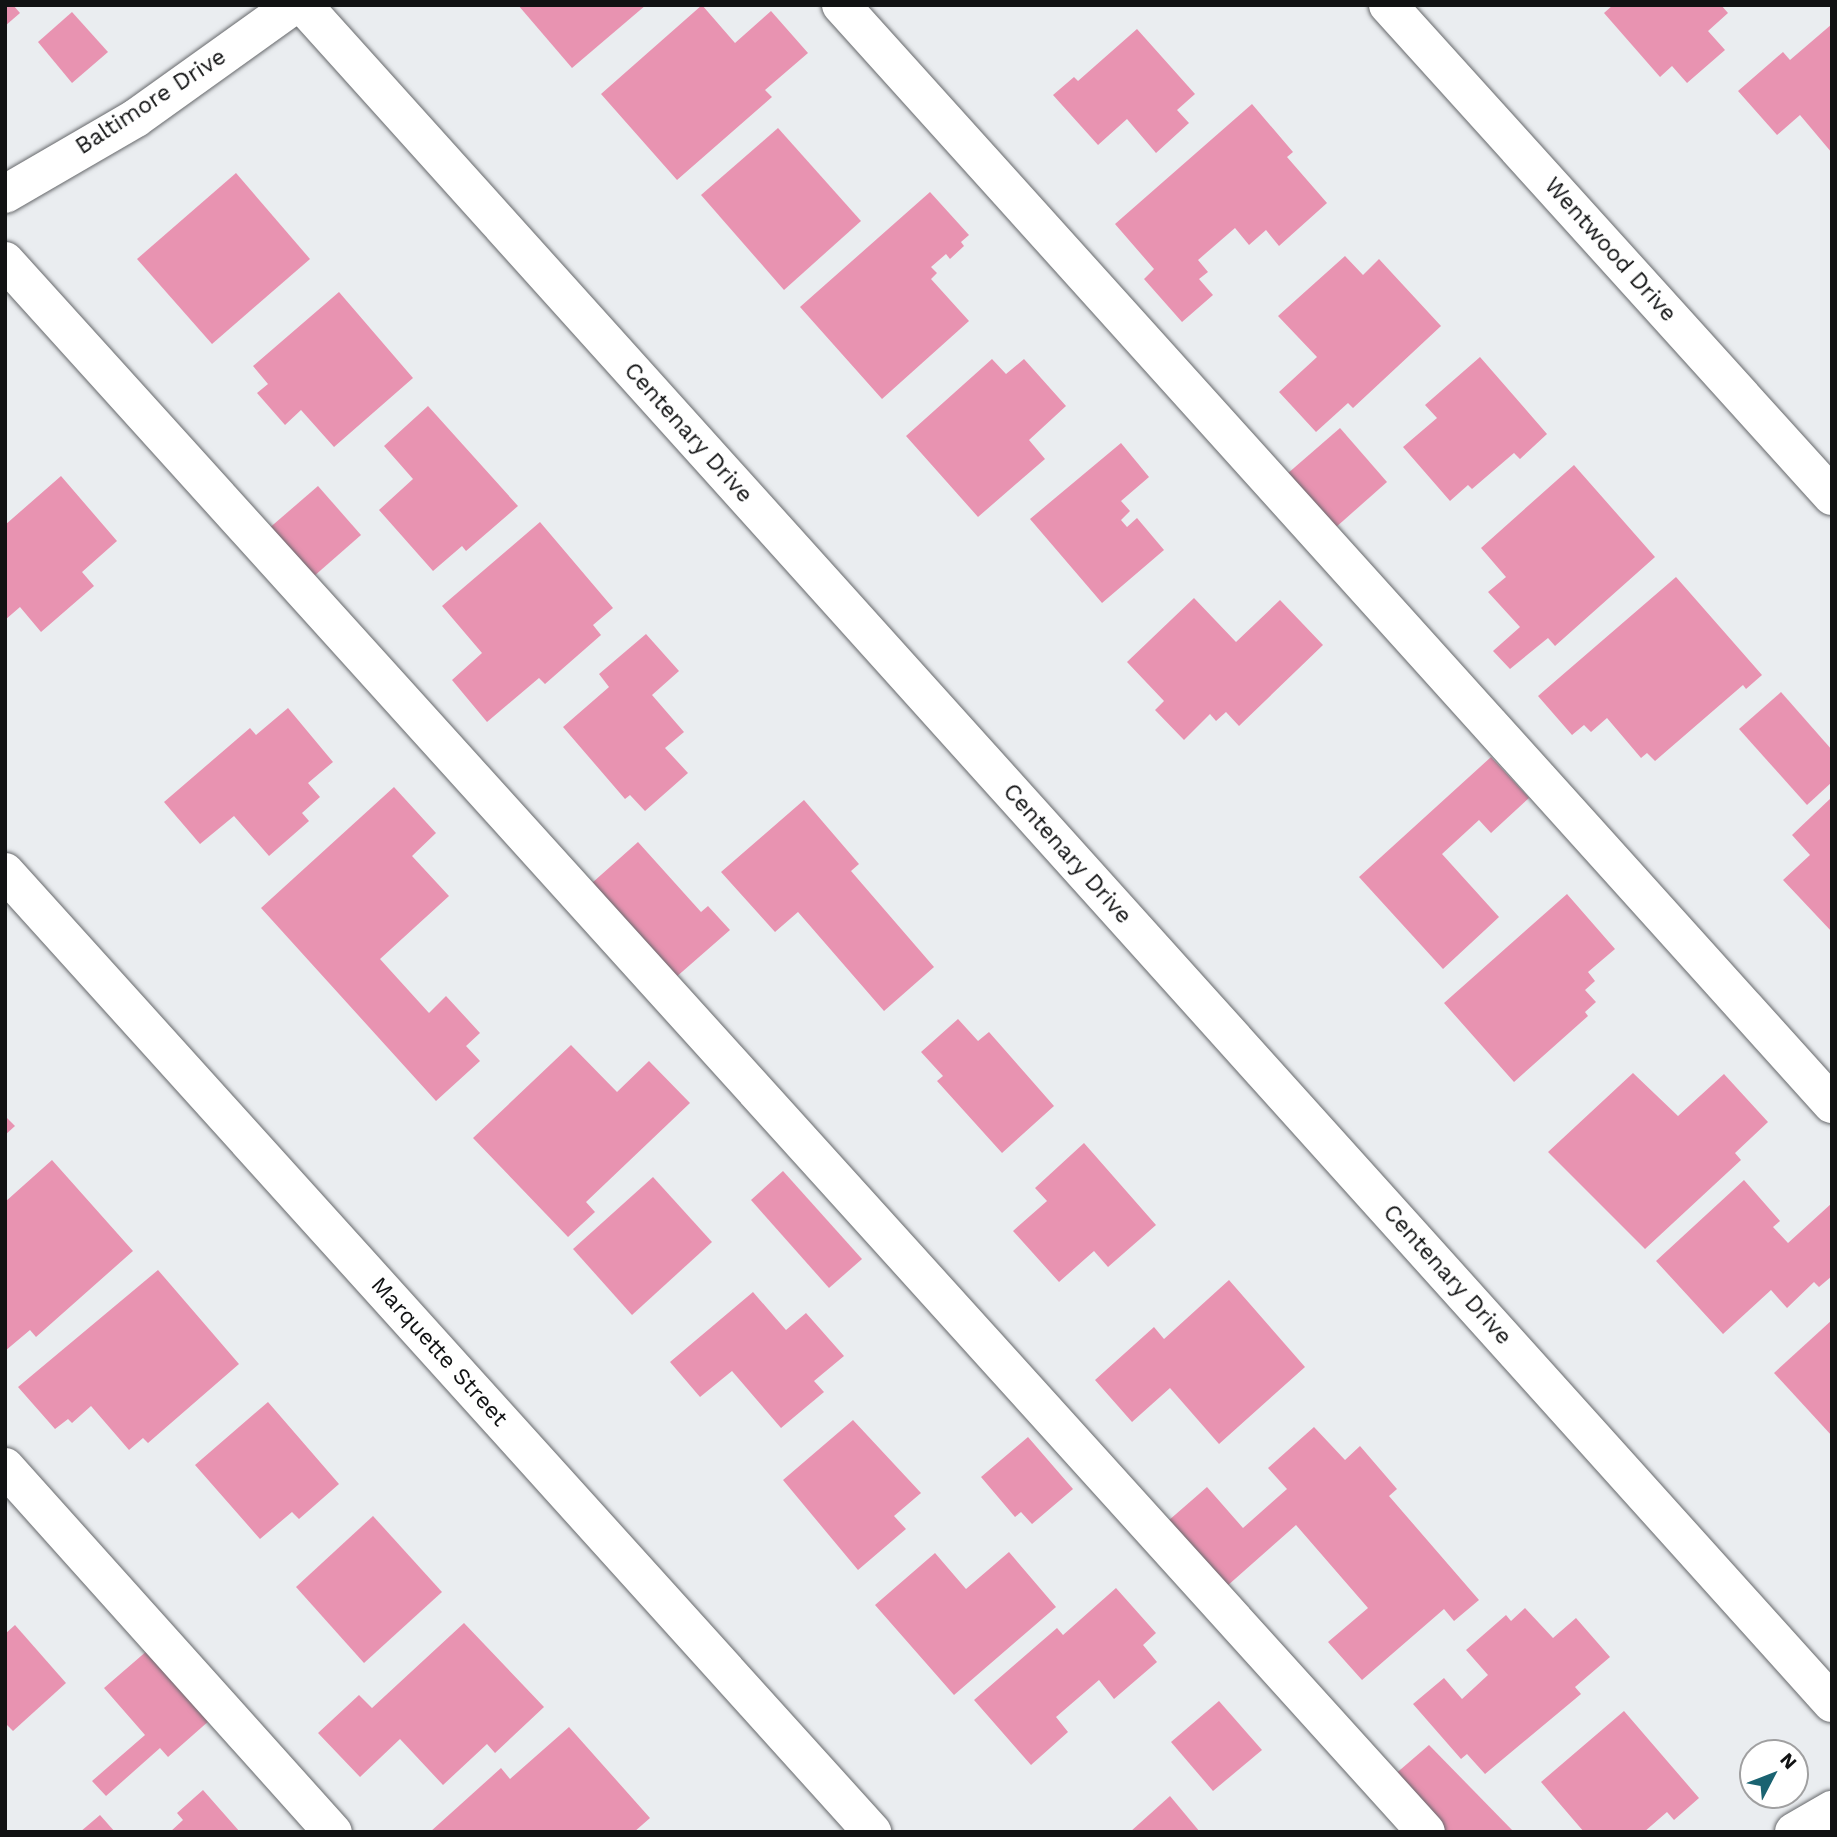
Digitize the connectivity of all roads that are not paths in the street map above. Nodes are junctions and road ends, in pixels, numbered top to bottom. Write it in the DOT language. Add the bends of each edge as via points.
graph roads {
  1 [pos="294,5"];
  2 [pos="303,5"];
  3 [pos="841,5"];
  4 [pos="1388,5"];
  5 [pos="5,194"];
  6 [pos="5,261"];
  7 [pos="1832,495"];
  8 [pos="5,872"];
  9 [pos="1832,1104"];
  10 [pos="5,1467"];
  11 [pos="1832,1703"];
  12 [pos="1832,1810"];
  13 [pos="334,1832"];
  14 [pos="872,1832"];
  15 [pos="1426,1832"];
  16 [pos="1794,1832"];
  1 -- 5 [label="street, Baltimore Drive" via="136,118"];
  2 -- 11 [label="street, Centenary Drive"];
  3 -- 9 [label="street"];
  4 -- 7 [label="street, Wentwood Drive"];
  6 -- 15 [label="street"];
  8 -- 14 [label="street, Marquette Street"];
  10 -- 13 [label="street"];
  12 -- 16 [label="street"];
}
